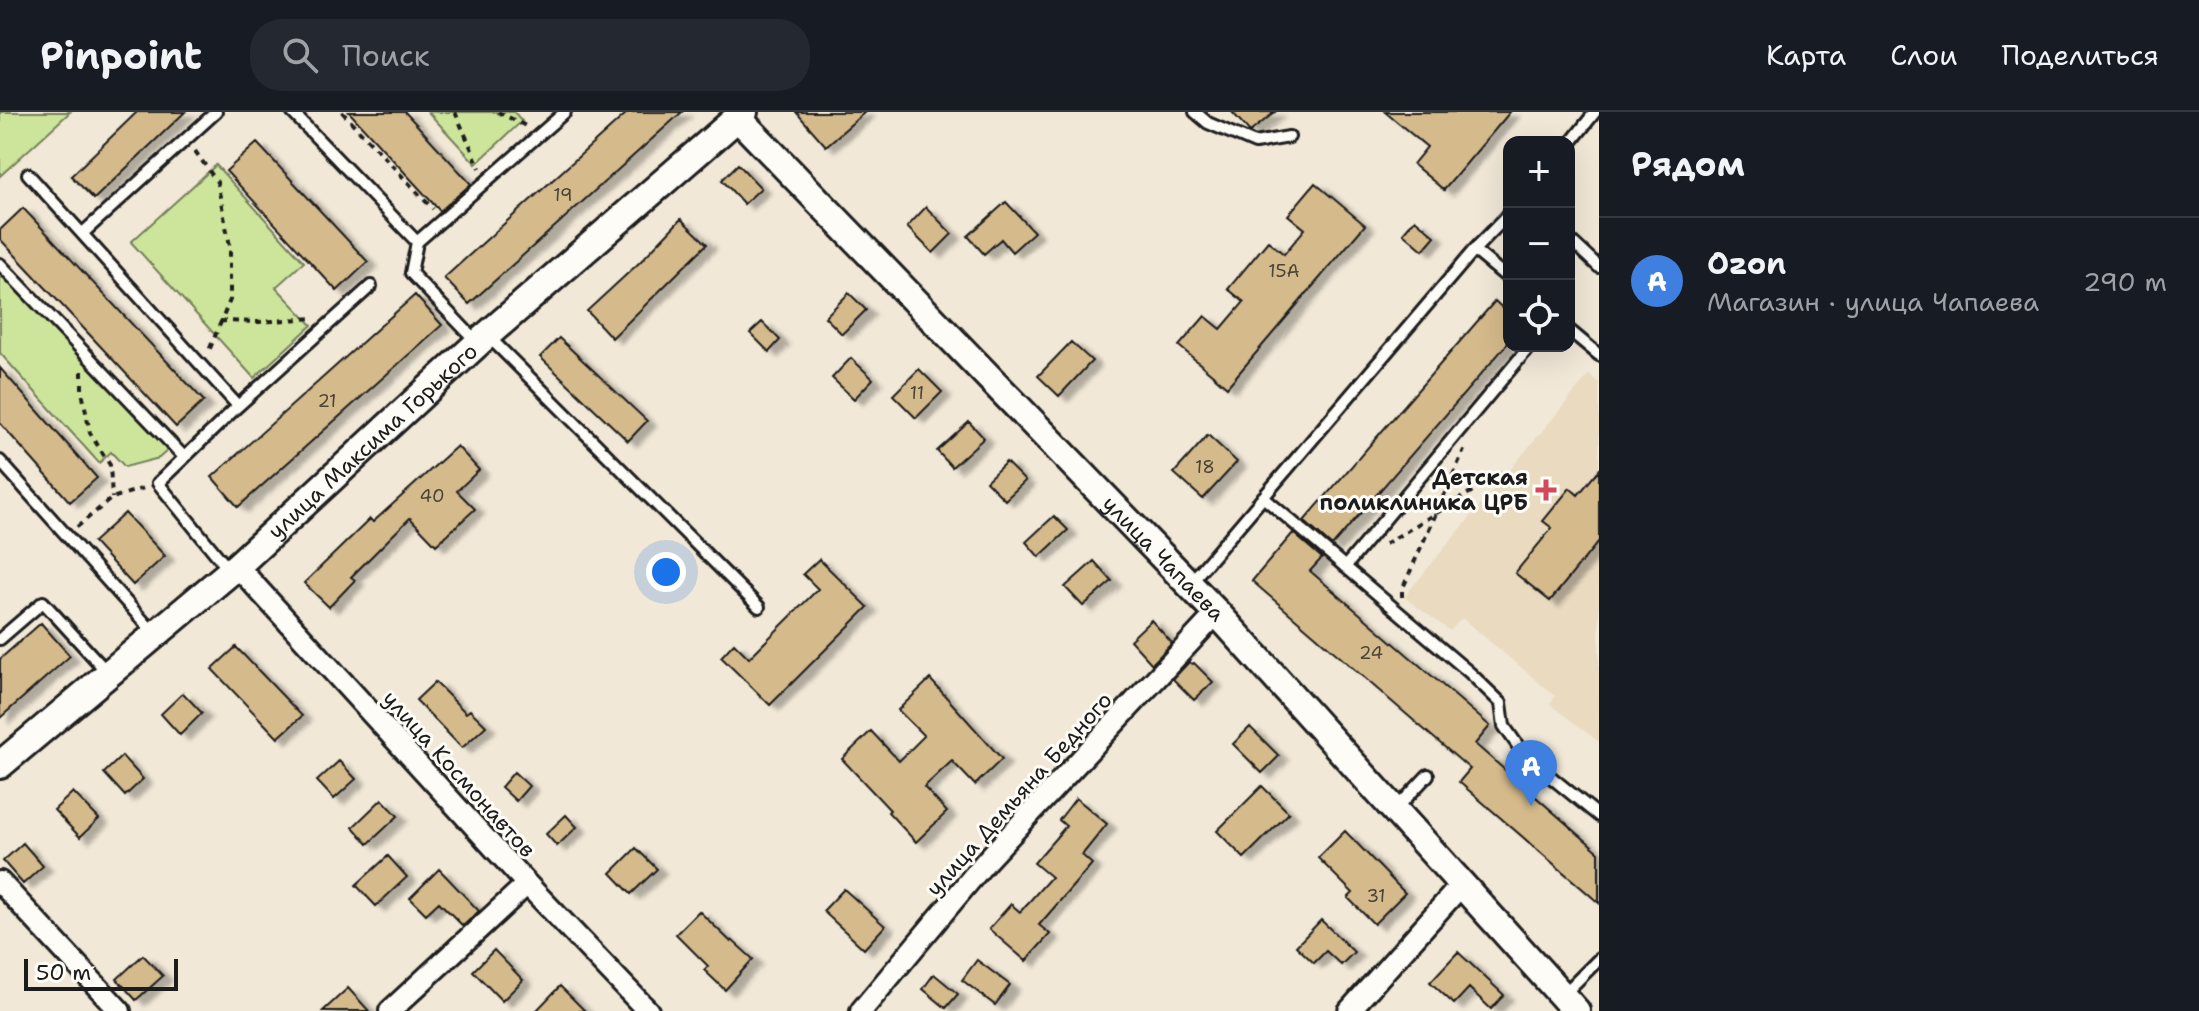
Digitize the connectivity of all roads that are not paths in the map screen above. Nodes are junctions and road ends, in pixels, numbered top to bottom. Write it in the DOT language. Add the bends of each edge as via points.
graph roads {
  1 [pos="216,112"];
  2 [pos="292,112"];
  3 [pos="565,112"];
  4 [pos="1195,112"];
  5 [pos="1595,112"];
  6 [pos="741,114"];
  7 [pos="1289,137"];
  8 [pos="1575,137"];
  9 [pos="28,174"];
  10 [pos="1503,220"];
  11 [pos="83,233"];
  12 [pos="417,242"];
  13 [pos="1575,245"];
  14 [pos="1474,250"];
  15 [pos="0,264"];
  16 [pos="1599,267"];
  17 [pos="1503,274"];
  18 [pos="371,286"];
  19 [pos="1575,335"];
  20 [pos="483,340"];
  21 [pos="1525,352"];
  22 [pos="1599,355"];
  23 [pos="238,406"];
  24 [pos="184,457"];
  25 [pos="0,461"];
  26 [pos="1263,497"];
  27 [pos="1345,567"];
  28 [pos="233,569"];
  29 [pos="1189,583"];
  30 [pos="759,607"];
  31 [pos="1217,613"];
  32 [pos="155,635"];
  33 [pos="0,639"];
  34 [pos="109,674"];
  35 [pos="0,765"];
  36 [pos="1428,775"];
  37 [pos="1396,809"];
  38 [pos="1599,816"];
  39 [pos="0,882"];
  40 [pos="1463,883"];
  41 [pos="527,884"];
  42 [pos="1599,959"];
  43 [pos="1569,1003"];
  44 [pos="120,1011"];
  45 [pos="390,1011"];
  46 [pos="648,1011"];
  47 [pos="861,1011"];
  48 [pos="1349,1011"];
  1 -- 11 [label="lane"];
  2 -- 12 [label="lane"];
  3 -- 12 [label="lane"];
  4 -- 7 [label="lane" via="1255,143"];
  5 -- 8 [label="lane"];
  6 -- 20 [label="street, улица Максима Горького"];
  6 -- 29 [label="street, улица Чапаева"];
  9 -- 11 [label="lane"];
  10 -- 14 [label="lane"];
  11 -- 23 [label="lane"];
  12 -- 20 [label="lane" via="411,273"];
  13 -- 16 [label="lane"];
  14 -- 17 [label="lane"];
  14 -- 26 [label="lane"];
  15 -- 24 [label="lane"];
  18 -- 23 [label="lane"];
  19 -- 22 [label="lane"];
  20 -- 28 [label="street, улица Максима Горького"];
  20 -- 30 [label="lane"];
  21 -- 27 [label="lane"];
  23 -- 24 [label="lane"];
  24 -- 28 [label="lane" via="158,483"];
  25 -- 32 [label="lane"];
  26 -- 27 [label="lane"];
  26 -- 29 [label="lane"];
  27 -- 38 [label="lane" via="1501,703 1504,726 1525,756"];
  28 -- 32 [label="street, улица Максима Горького"];
  28 -- 41 [label="street, улица Космонавтов"];
  29 -- 31 [label="street, улица Чапаева"];
  31 -- 37 [label="street, улица Чапаева"];
  31 -- 47 [label="street, улица Демьяна Бедного" via="987,860"];
  32 -- 34 [label="street, улица Максима Горького"];
  33 -- 34 [label="lane" via="43,602"];
  34 -- 35 [label="street, улица Максима Горького"];
  36 -- 37 [label="lane"];
  37 -- 40 [label="street, улица Чапаева"];
  39 -- 44 [label="street"];
  40 -- 43 [label="street, улица Чапаева"];
  40 -- 48 [label="street"];
  41 -- 45 [label="street"];
  41 -- 46 [label="street, улица Космонавтов"];
  42 -- 43 [label="lane"];
}
